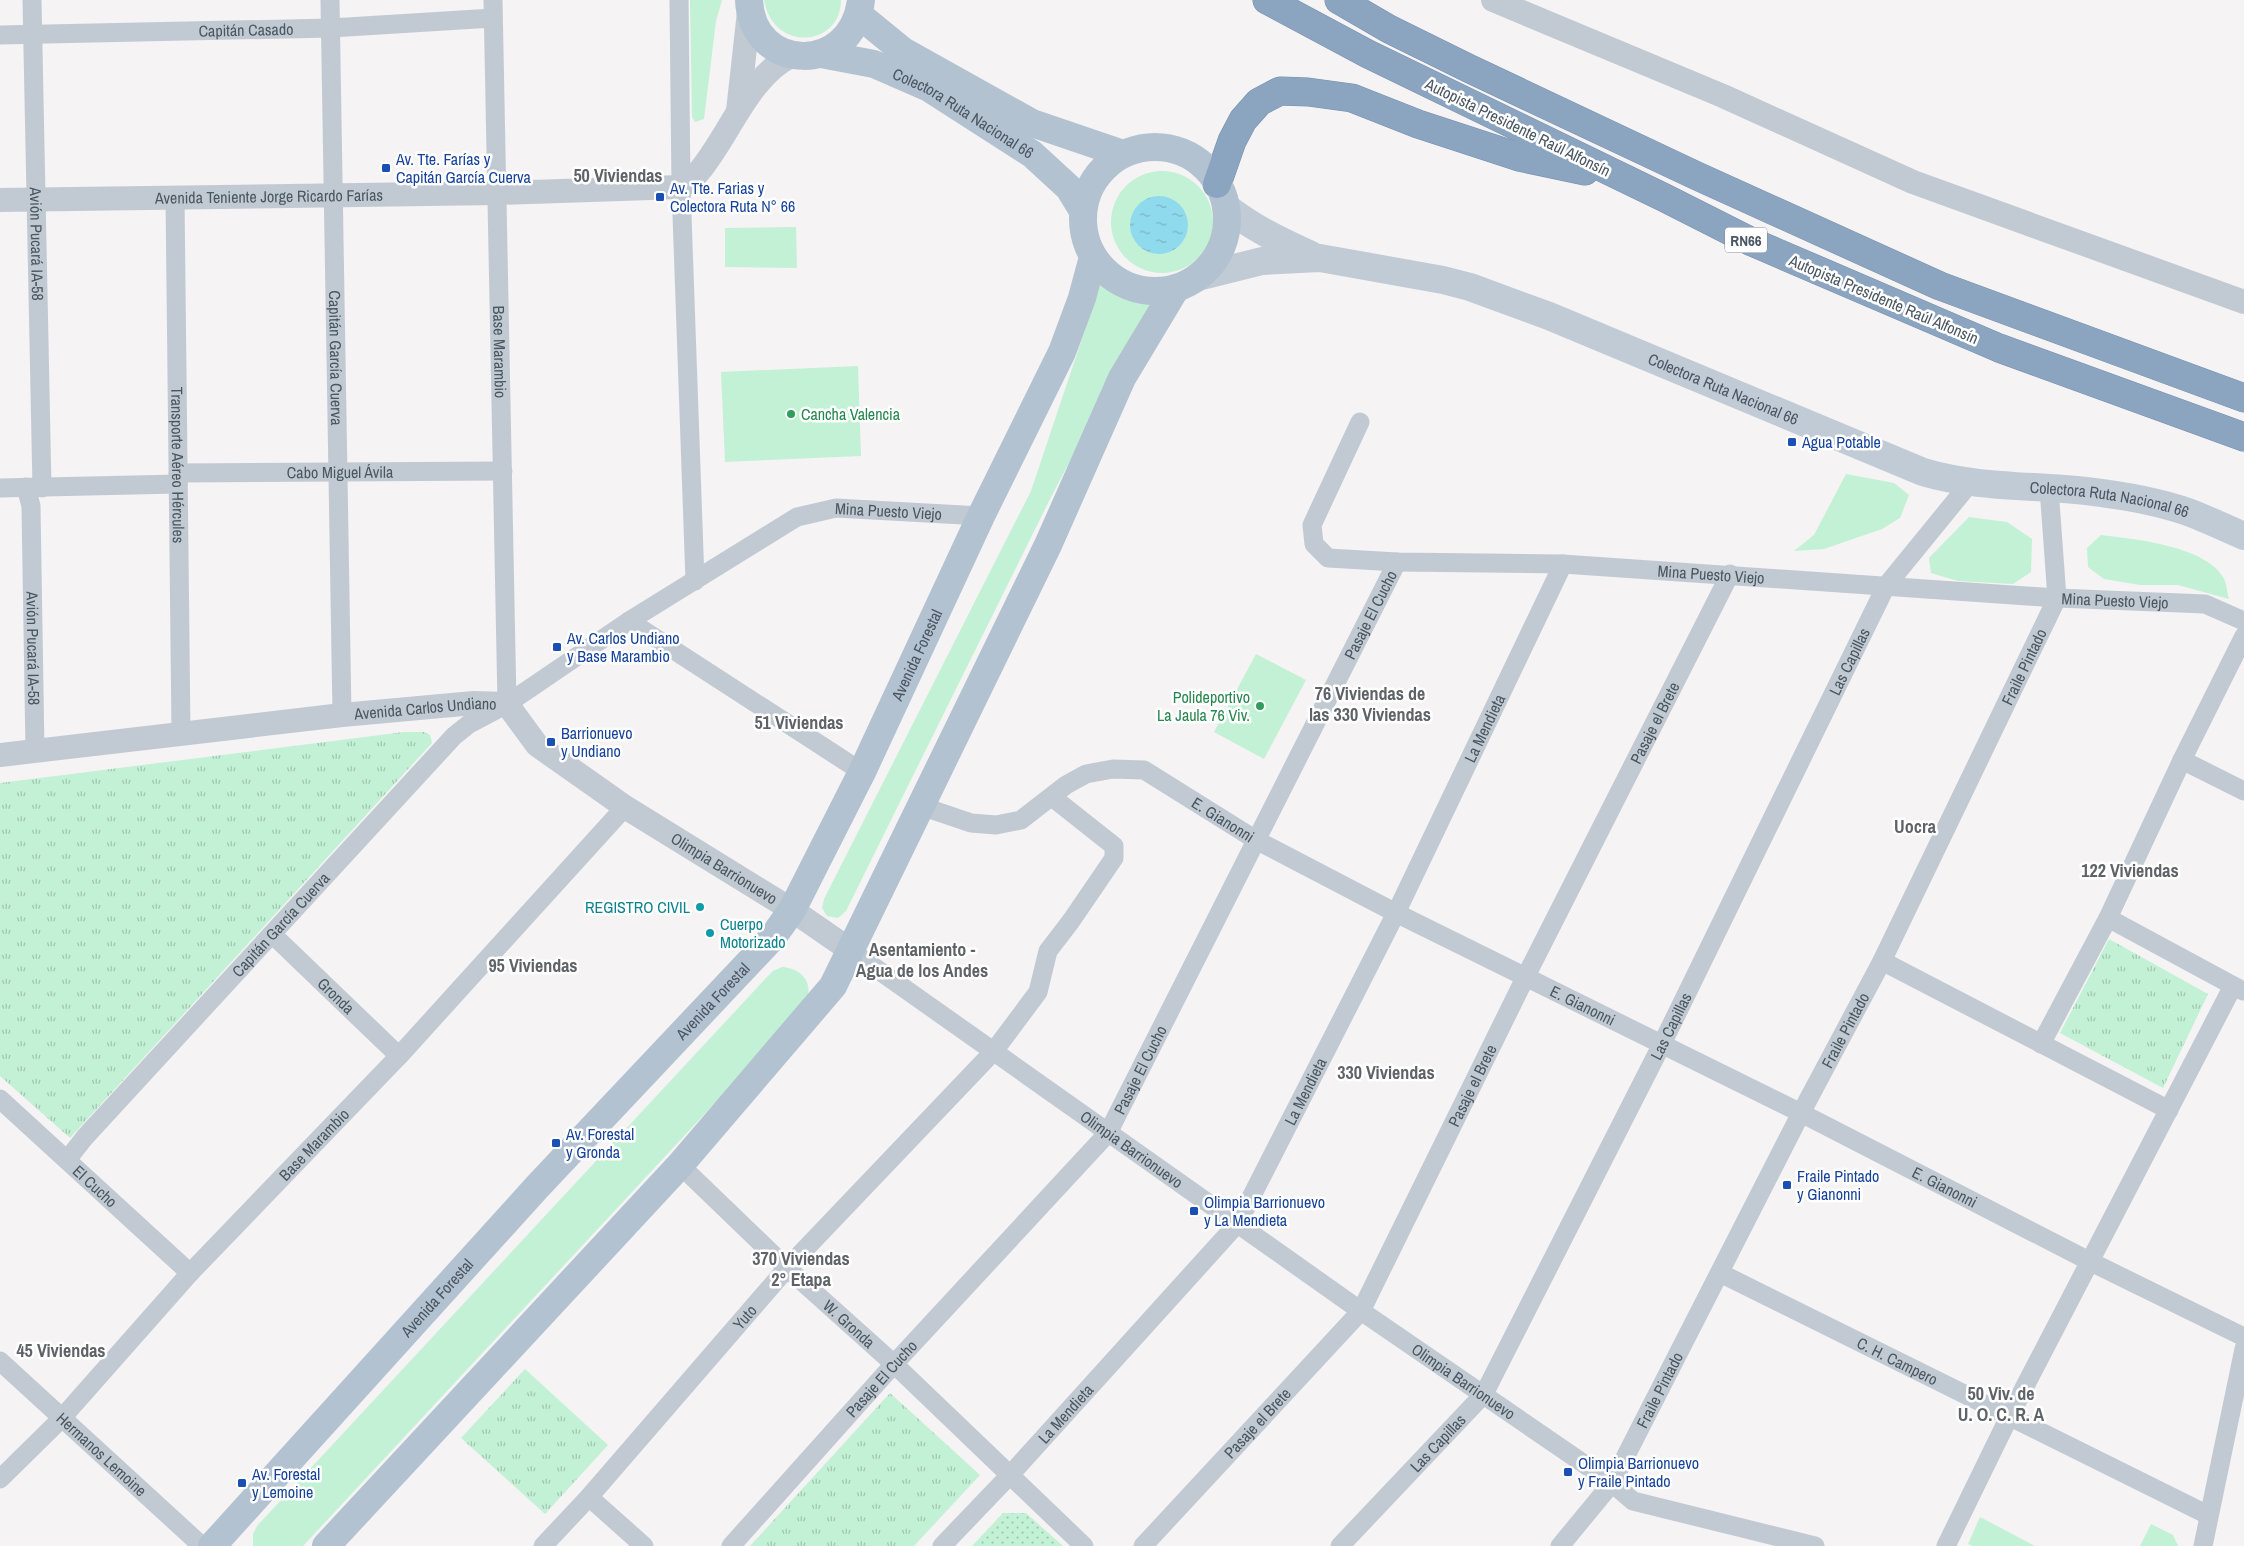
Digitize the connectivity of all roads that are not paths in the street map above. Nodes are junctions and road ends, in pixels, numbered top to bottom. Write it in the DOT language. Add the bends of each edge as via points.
graph roads {
  1 [pos="32,0"];
  2 [pos="330,0"];
  3 [pos="679,0"];
  4 [pos="1267,0"];
  5 [pos="1339,0"];
  6 [pos="1493,0"];
  7 [pos="749,6"];
  8 [pos="860,8"];
  9 [pos="493,9"];
  10 [pos="331,28"];
  11 [pos="0,34"];
  12 [pos="32,34"];
  13 [pos="821,54"];
  14 [pos="793,55"];
  15 [pos="738,112"];
  16 [pos="1123,154"];
  17 [pos="1628,180"];
  18 [pos="681,187"];
  19 [pos="498,193"];
  20 [pos="333,195"];
  21 [pos="1222,195"];
  22 [pos="175,197"];
  23 [pos="36,199"];
  24 [pos="0,200"];
  25 [pos="1083,211"];
  26 [pos="1093,257"];
  27 [pos="1320,258"];
  28 [pos="1187,283"];
  29 [pos="2244,302"];
  30 [pos="2244,398"];
  31 [pos="1360,422"];
  32 [pos="2244,437"];
  33 [pos="503,471"];
  34 [pos="337,473"];
  35 [pos="178,479"];
  36 [pos="1970,483"];
  37 [pos="34,487"];
  38 [pos="0,488"];
  39 [pos="2049,488"];
  40 [pos="981,516"];
  41 [pos="797,517"];
  42 [pos="2244,536"];
  43 [pos="1397,562"];
  44 [pos="1563,564"];
  45 [pos="1730,574"];
  46 [pos="695,580"];
  47 [pos="1886,586"];
  48 [pos="2057,598"];
  49 [pos="629,621"];
  50 [pos="2244,621"];
  51 [pos="2244,636"];
  52 [pos="507,704"];
  53 [pos="342,715"];
  54 [pos="181,732"];
  55 [pos="35,751"];
  56 [pos="0,755"];
  57 [pos="2182,760"];
  58 [pos="862,772"];
  59 [pos="2244,791"];
  60 [pos="1052,796"];
  61 [pos="921,806"];
  62 [pos="624,807"];
  63 [pos="1256,840"];
  64 [pos="792,910"];
  65 [pos="1396,913"];
  66 [pos="2108,918"];
  67 [pos="272,934"];
  68 [pos="850,950"];
  69 [pos="1882,962"];
  70 [pos="1526,976"];
  71 [pos="2239,989"];
  72 [pos="1662,1044"];
  73 [pos="2040,1044"];
  74 [pos="994,1051"];
  75 [pos="399,1056"];
  76 [pos="0,1099"];
  77 [pos="2169,1110"];
  78 [pos="1801,1113"];
  79 [pos="1108,1133"];
  80 [pos="67,1160"];
  81 [pos="680,1165"];
  82 [pos="1238,1223"];
  83 [pos="2091,1262"];
  84 [pos="787,1268"];
  85 [pos="190,1273"];
  86 [pos="1720,1273"];
  87 [pos="1361,1311"];
  88 [pos="2244,1337"];
  89 [pos="2244,1349"];
  90 [pos="0,1362"];
  91 [pos="894,1364"];
  92 [pos="1484,1394"];
  93 [pos="2010,1417"];
  94 [pos="61,1419"];
  95 [pos="1010,1475"];
  96 [pos="0,1479"];
  97 [pos="1612,1483"];
  98 [pos="589,1497"];
  99 [pos="2208,1515"];
  100 [pos="202,1546"];
  101 [pos="212,1546"];
  102 [pos="326,1546"];
  103 [pos="543,1546"];
  104 [pos="644,1546"];
  105 [pos="732,1546"];
  106 [pos="942,1546"];
  107 [pos="1084,1546"];
  108 [pos="1143,1546"];
  109 [pos="1340,1546"];
  110 [pos="1560,1546"];
  111 [pos="1815,1546"];
  112 [pos="1946,1546"];
  113 [pos="2203,1546"];
  1 -- 12 [label="street, Avión Pucará IA-58"];
  2 -- 10 [label="street, Capitán García Cuerva"];
  3 -- 18 [label="street"];
  4 -- 17 [label="highway, Autopista Presidente Raúl Alfonsín / RN66" via="1368,54"];
  5 -- 30 [label="highway, Autopista Presidente Raúl Alfonsín / RN66" via="1389,29 1512,88 1940,286"];
  6 -- 29 [label="street" via="1723,96 1913,182"];
  7 -- 14 [label="main road" via="756,29 768,43"];
  7 -- 15 [label="street"];
  8 -- 13 [label="main road" via="851,32 838,45"];
  8 -- 16 [label="main road, Colectora Ruta Nacional 66" via="903,51 1032,123"];
  9 -- 10 [label="street, Capitán Casado"];
  9 -- 19 [label="street, Base Marambio"];
  10 -- 12 [label="street, Capitán Casado"];
  10 -- 20 [label="street, Capitán García Cuerva"];
  11 -- 12 [label="street, Capitán Casado"];
  12 -- 23 [label="street, Avión Pucará IA-58"];
  13 -- 14 [label="main road, Colectora Ruta Nacional 66"];
  13 -- 25 [label="main road, Colectora Ruta Nacional 66" via="874,64 929,88 1032,154 1069,188"];
  14 -- 15 [label="street" via="781,60 766,75"];
  15 -- 18 [label="street" via="696,176"];
  16 -- 21 [label="main road" via="1146,148 1170,148 1192,157 1210,172"];
  16 -- 25 [label="main road" via="1104,168 1090,188"];
  17 -- 21 [label="highway" via="1519,158 1352,98 1280,91 1259,102 1242,120 1232,141"];
  17 -- 32 [label="highway, Autopista Presidente Raúl Alfonsín / RN66" via="1752,242 1999,348"];
  18 -- 19 [label="street, Avenida Teniente Jorge Ricardo Farías"];
  18 -- 46 [label="street"];
  19 -- 20 [label="street, Avenida Teniente Jorge Ricardo Farías"];
  19 -- 33 [label="street, Base Marambio"];
  20 -- 22 [label="street, Avenida Teniente Jorge Ricardo Farías"];
  20 -- 34 [label="street, Capitán García Cuerva"];
  21 -- 27 [label="main road" via="1249,225"];
  21 -- 28 [label="main road" via="1228,215 1225,239 1214,260"];
  22 -- 23 [label="street, Avenida Teniente Jorge Ricardo Farías"];
  22 -- 35 [label="street, Transporte Aéreo Hércules"];
  23 -- 24 [label="street, Avenida Teniente Jorge Ricardo Farías"];
  23 -- 37 [label="street, Avión Pucará IA-58"];
  25 -- 26 [label="main road" via="1084,235"];
  26 -- 28 [label="main road" via="1108,275 1129,287 1153,292"];
  26 -- 40 [label="main road, Avenida Forestal" via="1062,352"];
  27 -- 28 [label="main road" via="1262,262"];
  27 -- 36 [label="main road, Colectora Ruta Nacional 66" via="1443,280 1491,294 1923,472"];
  28 -- 61 [label="main road" via="1122,378 1048,545"];
  31 -- 43 [label="street, Mina Puesto Viejo" via="1312,525 1314,544 1328,558"];
  33 -- 34 [label="street, Cabo Miguel Ávila"];
  33 -- 52 [label="street, Base Marambio"];
  34 -- 35 [label="street, Cabo Miguel Ávila"];
  34 -- 53 [label="street, Capitán García Cuerva"];
  35 -- 37 [label="street, Cabo Miguel Ávila"];
  35 -- 54 [label="street, Transporte Aéreo Hércules"];
  36 -- 39 [label="main road, Colectora Ruta Nacional 66"];
  36 -- 47 [label="street, Las Capillas"];
  37 -- 38 [label="street, Cabo Miguel Ávila"];
  37 -- 55 [label="street, Avión Pucará IA-58" via="31,506"];
  39 -- 42 [label="main road, Colectora Ruta Nacional 66" via="2156,504 2188,512"];
  39 -- 48 [label="street, Fraile Pintado"];
  40 -- 41 [label="street, Mina Puesto Viejo" via="836,508"];
  40 -- 58 [label="main road, Avenida Forestal"];
  41 -- 46 [label="street, Avenida Carlos Undiano"];
  43 -- 44 [label="street, Mina Puesto Viejo"];
  43 -- 63 [label="street, Pasaje El Cucho"];
  44 -- 45 [label="street, Mina Puesto Viejo"];
  44 -- 65 [label="street, La Mendieta"];
  45 -- 47 [label="street, Mina Puesto Viejo"];
  45 -- 70 [label="street, Pasaje el Brete"];
  46 -- 49 [label="street, Avenida Carlos Undiano"];
  47 -- 48 [label="street, Mina Puesto Viejo"];
  47 -- 72 [label="street, Las Capillas"];
  48 -- 50 [label="street, Mina Puesto Viejo" via="2205,604"];
  48 -- 69 [label="street, Fraile Pintado"];
  49 -- 52 [label="street, Avenida Carlos Undiano"];
  49 -- 58 [label="street"];
  51 -- 57 [label="street"];
  52 -- 53 [label="street, Avenida Carlos Undiano" via="474,703"];
  52 -- 62 [label="street, Olimpia Barrionuevo" via="537,745"];
  52 -- 67 [label="street, Capitán García Cuerva" via="469,724 454,736"];
  53 -- 54 [label="street, Avenida Carlos Undiano"];
  54 -- 55 [label="street, Avenida Carlos Undiano"];
  55 -- 56 [label="street, Avenida Carlos Undiano"];
  57 -- 59 [label="street"];
  57 -- 66 [label="street"];
  58 -- 64 [label="main road, Avenida Forestal"];
  60 -- 61 [label="street, E. Gianonni" via="1021,820 996,825 971,823"];
  60 -- 63 [label="street, E. Gianonni" via="1086,774 1112,769 1144,770"];
  60 -- 74 [label="street, Yuto" via="1114,846 1114,858 1048,951 1038,992"];
  61 -- 68 [label="main road"];
  62 -- 64 [label="street, Olimpia Barrionuevo"];
  62 -- 75 [label="street, Base Marambio"];
  63 -- 65 [label="street, E. Gianonni"];
  63 -- 79 [label="street, Pasaje El Cucho"];
  64 -- 68 [label="street, Olimpia Barrionuevo"];
  64 -- 101 [label="main road, Avenida Forestal" via="772,938 537,1188"];
  65 -- 70 [label="street, E. Gianonni"];
  65 -- 82 [label="street, La Mendieta"];
  66 -- 71 [label="street"];
  66 -- 73 [label="street"];
  67 -- 75 [label="street, Gronda"];
  67 -- 80 [label="street, Capitán García Cuerva"];
  68 -- 74 [label="street, Olimpia Barrionuevo"];
  68 -- 81 [label="main road" via="833,986"];
  69 -- 73 [label="street"];
  69 -- 78 [label="street, Fraile Pintado"];
  70 -- 72 [label="street, E. Gianonni"];
  70 -- 87 [label="street, Pasaje el Brete"];
  71 -- 77 [label="street"];
  72 -- 78 [label="street, E. Gianonni"];
  72 -- 92 [label="street, Las Capillas"];
  73 -- 77 [label="street"];
  74 -- 79 [label="street, Olimpia Barrionuevo"];
  74 -- 84 [label="street, Yuto"];
  75 -- 85 [label="street, Base Marambio"];
  76 -- 80 [label="street, El Cucho"];
  77 -- 83 [label="street"];
  78 -- 83 [label="street, E. Gianonni"];
  78 -- 86 [label="street, Fraile Pintado"];
  79 -- 82 [label="street, Olimpia Barrionuevo"];
  79 -- 91 [label="street, Pasaje El Cucho"];
  80 -- 85 [label="street, El Cucho"];
  81 -- 84 [label="street, W. Gronda"];
  81 -- 102 [label="main road"];
  82 -- 87 [label="street, Olimpia Barrionuevo"];
  82 -- 95 [label="street, La Mendieta"];
  83 -- 88 [label="street, E. Gianonni"];
  83 -- 93 [label="street"];
  84 -- 91 [label="street, W. Gronda"];
  84 -- 98 [label="street, Yuto"];
  85 -- 94 [label="street, Base Marambio"];
  86 -- 93 [label="street, C. H. Campero"];
  86 -- 97 [label="street, Fraile Pintado"];
  87 -- 92 [label="street, Olimpia Barrionuevo"];
  87 -- 108 [label="street, Pasaje el Brete"];
  89 -- 99 [label="street"];
  90 -- 94 [label="street, Hermanos Lemoine"];
  91 -- 95 [label="street, W. Gronda"];
  91 -- 105 [label="street, Pasaje El Cucho"];
  92 -- 97 [label="street, Olimpia Barrionuevo"];
  92 -- 109 [label="street, Las Capillas"];
  93 -- 99 [label="street, C. H. Campero"];
  93 -- 112 [label="street"];
  94 -- 96 [label="street, Base Marambio"];
  94 -- 100 [label="street, Hermanos Lemoine"];
  95 -- 106 [label="street, La Mendieta"];
  95 -- 107 [label="street, W. Gronda"];
  97 -- 110 [label="street, Fraile Pintado"];
  97 -- 111 [label="street, Olimpia Barrionuevo" via="1633,1501"];
  98 -- 103 [label="street, Yuto"];
  98 -- 104 [label="street"];
  99 -- 113 [label="street"];
}
